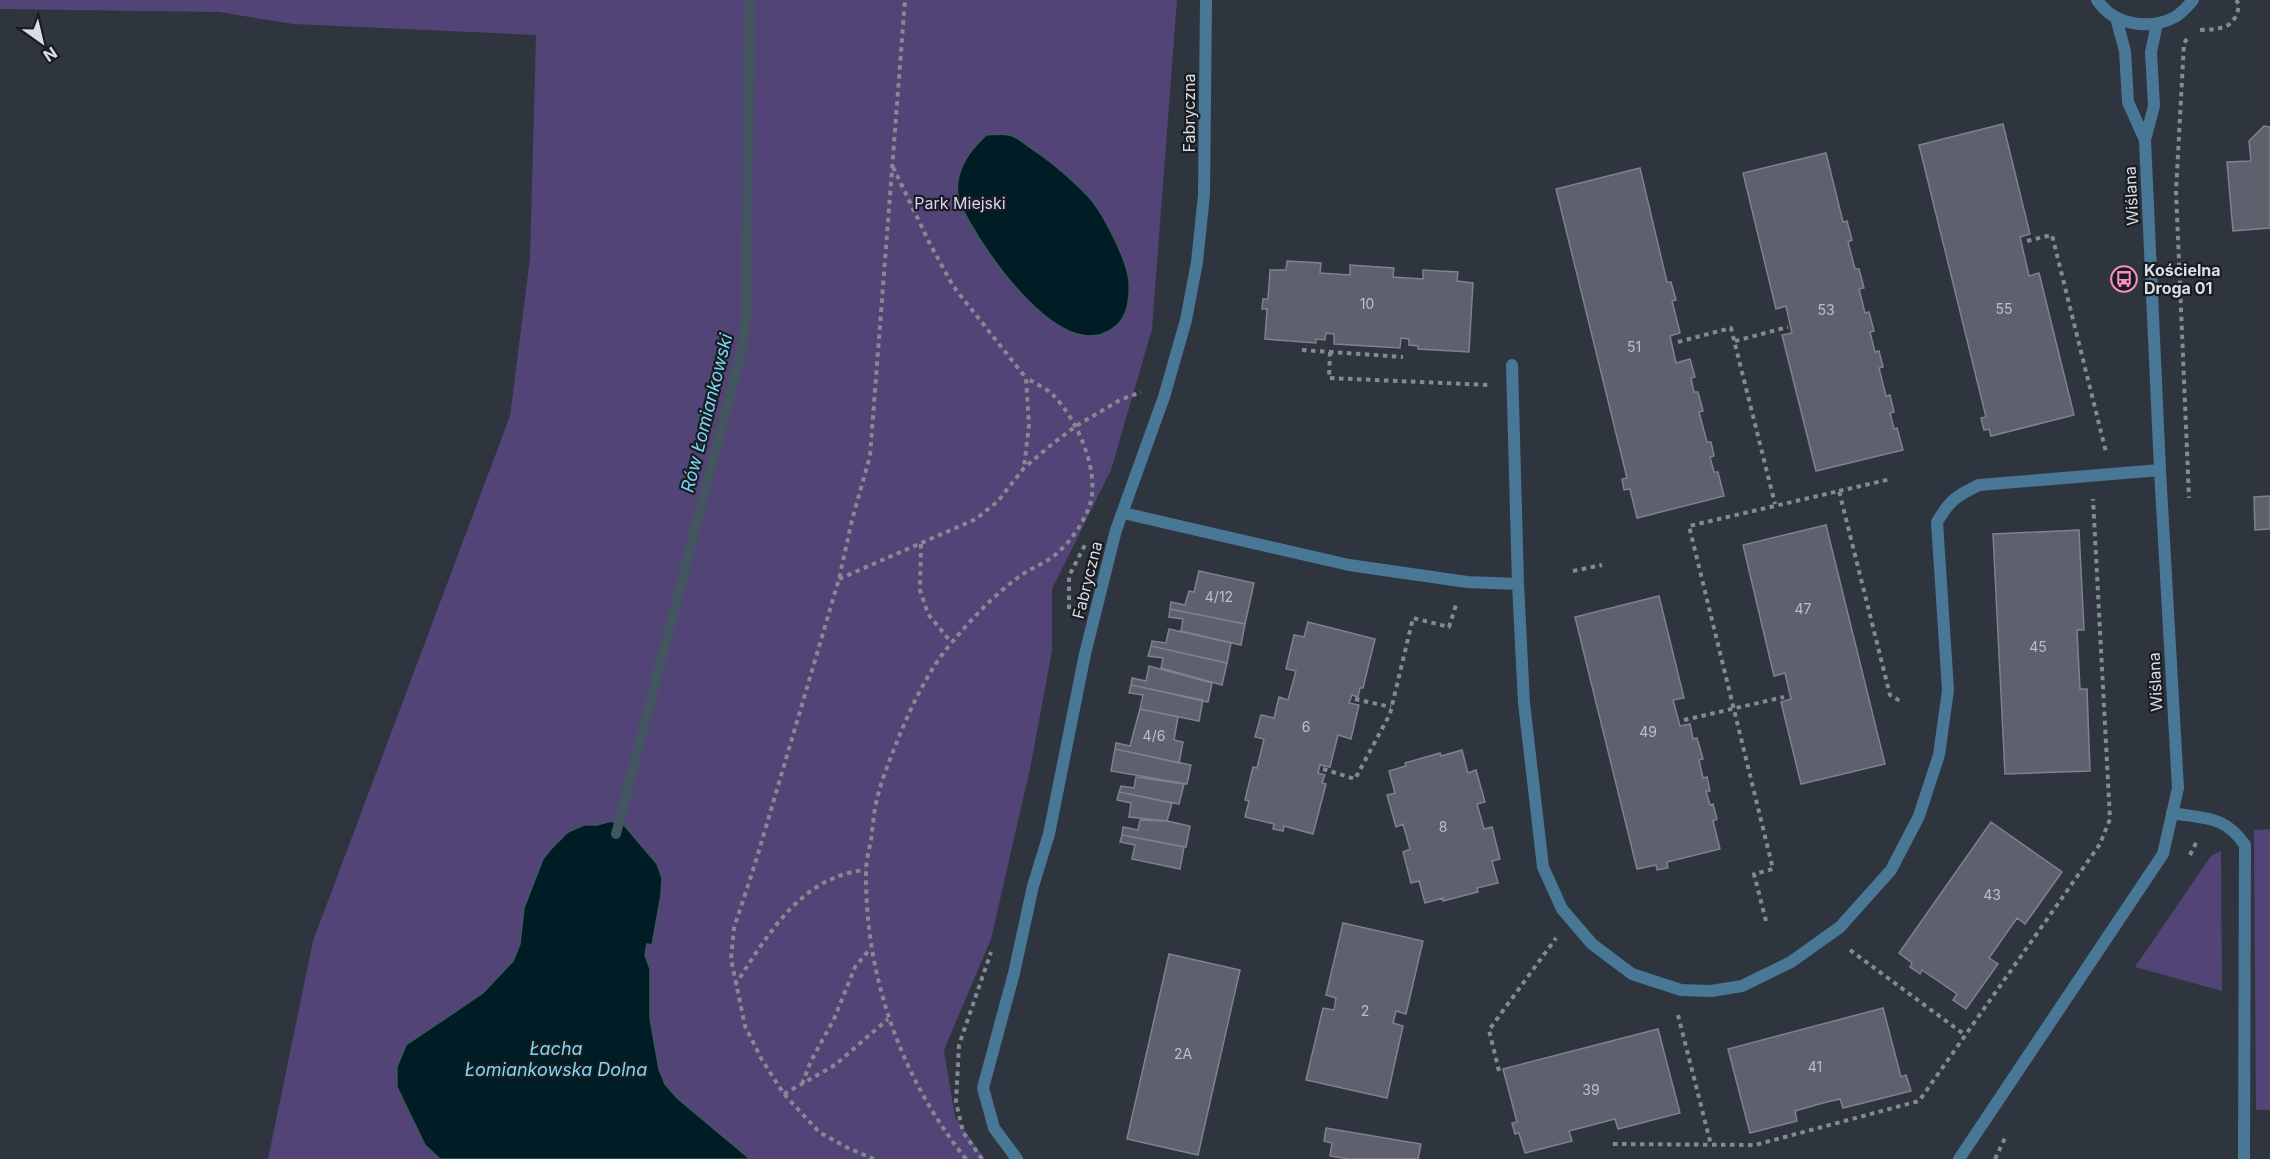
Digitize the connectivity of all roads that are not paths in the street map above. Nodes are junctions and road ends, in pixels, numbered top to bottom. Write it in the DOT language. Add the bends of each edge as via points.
graph roads {
  1 [pos="1206,0"];
  2 [pos="2097,0"];
  3 [pos="2193,0"];
  4 [pos="2116,18"];
  5 [pos="2157,24"];
  6 [pos="2145,140"];
  7 [pos="1512,365"];
  8 [pos="2160,470"];
  9 [pos="1123,513"];
  10 [pos="1518,584"];
  11 [pos="2172,813"];
  12 [pos="1017,1159"];
  13 [pos="1959,1159"];
  14 [pos="2244,1159"];
  1 -- 9 [label="street, Fabryczna" via="1206,164 1197,262 1176,359"];
  2 -- 4 [label="street"];
  3 -- 5 [label="street" via="2178,16"];
  4 -- 5 [label="street" via="2136,25"];
  4 -- 6 [label="street, Wiślana" via="2125,51 2128,102"];
  5 -- 6 [label="street, Wiślana" via="2151,52 2154,106"];
  6 -- 8 [label="street, Wiślana"];
  7 -- 10 [label="street"];
  8 -- 10 [label="street" via="1979,485 1947,504 1937,522 1948,690 1939,755 1919,816 1891,870 1840,927 1791,962 1742,986 1681,990 1632,974 1592,944 1562,909 1543,867 1538,834 1524,703"];
  8 -- 11 [label="street, Wiślana" via="2178,788"];
  9 -- 10 [label="street" via="1349,566 1467,582"];
  9 -- 12 [label="street, Fabryczna" via="1085,654 1049,834 983,1088 994,1128"];
  11 -- 13 [label="street, Wiślana" via="2163,854"];
  11 -- 14 [label="street" via="2223,822 2235,830 2245,845"];
}
